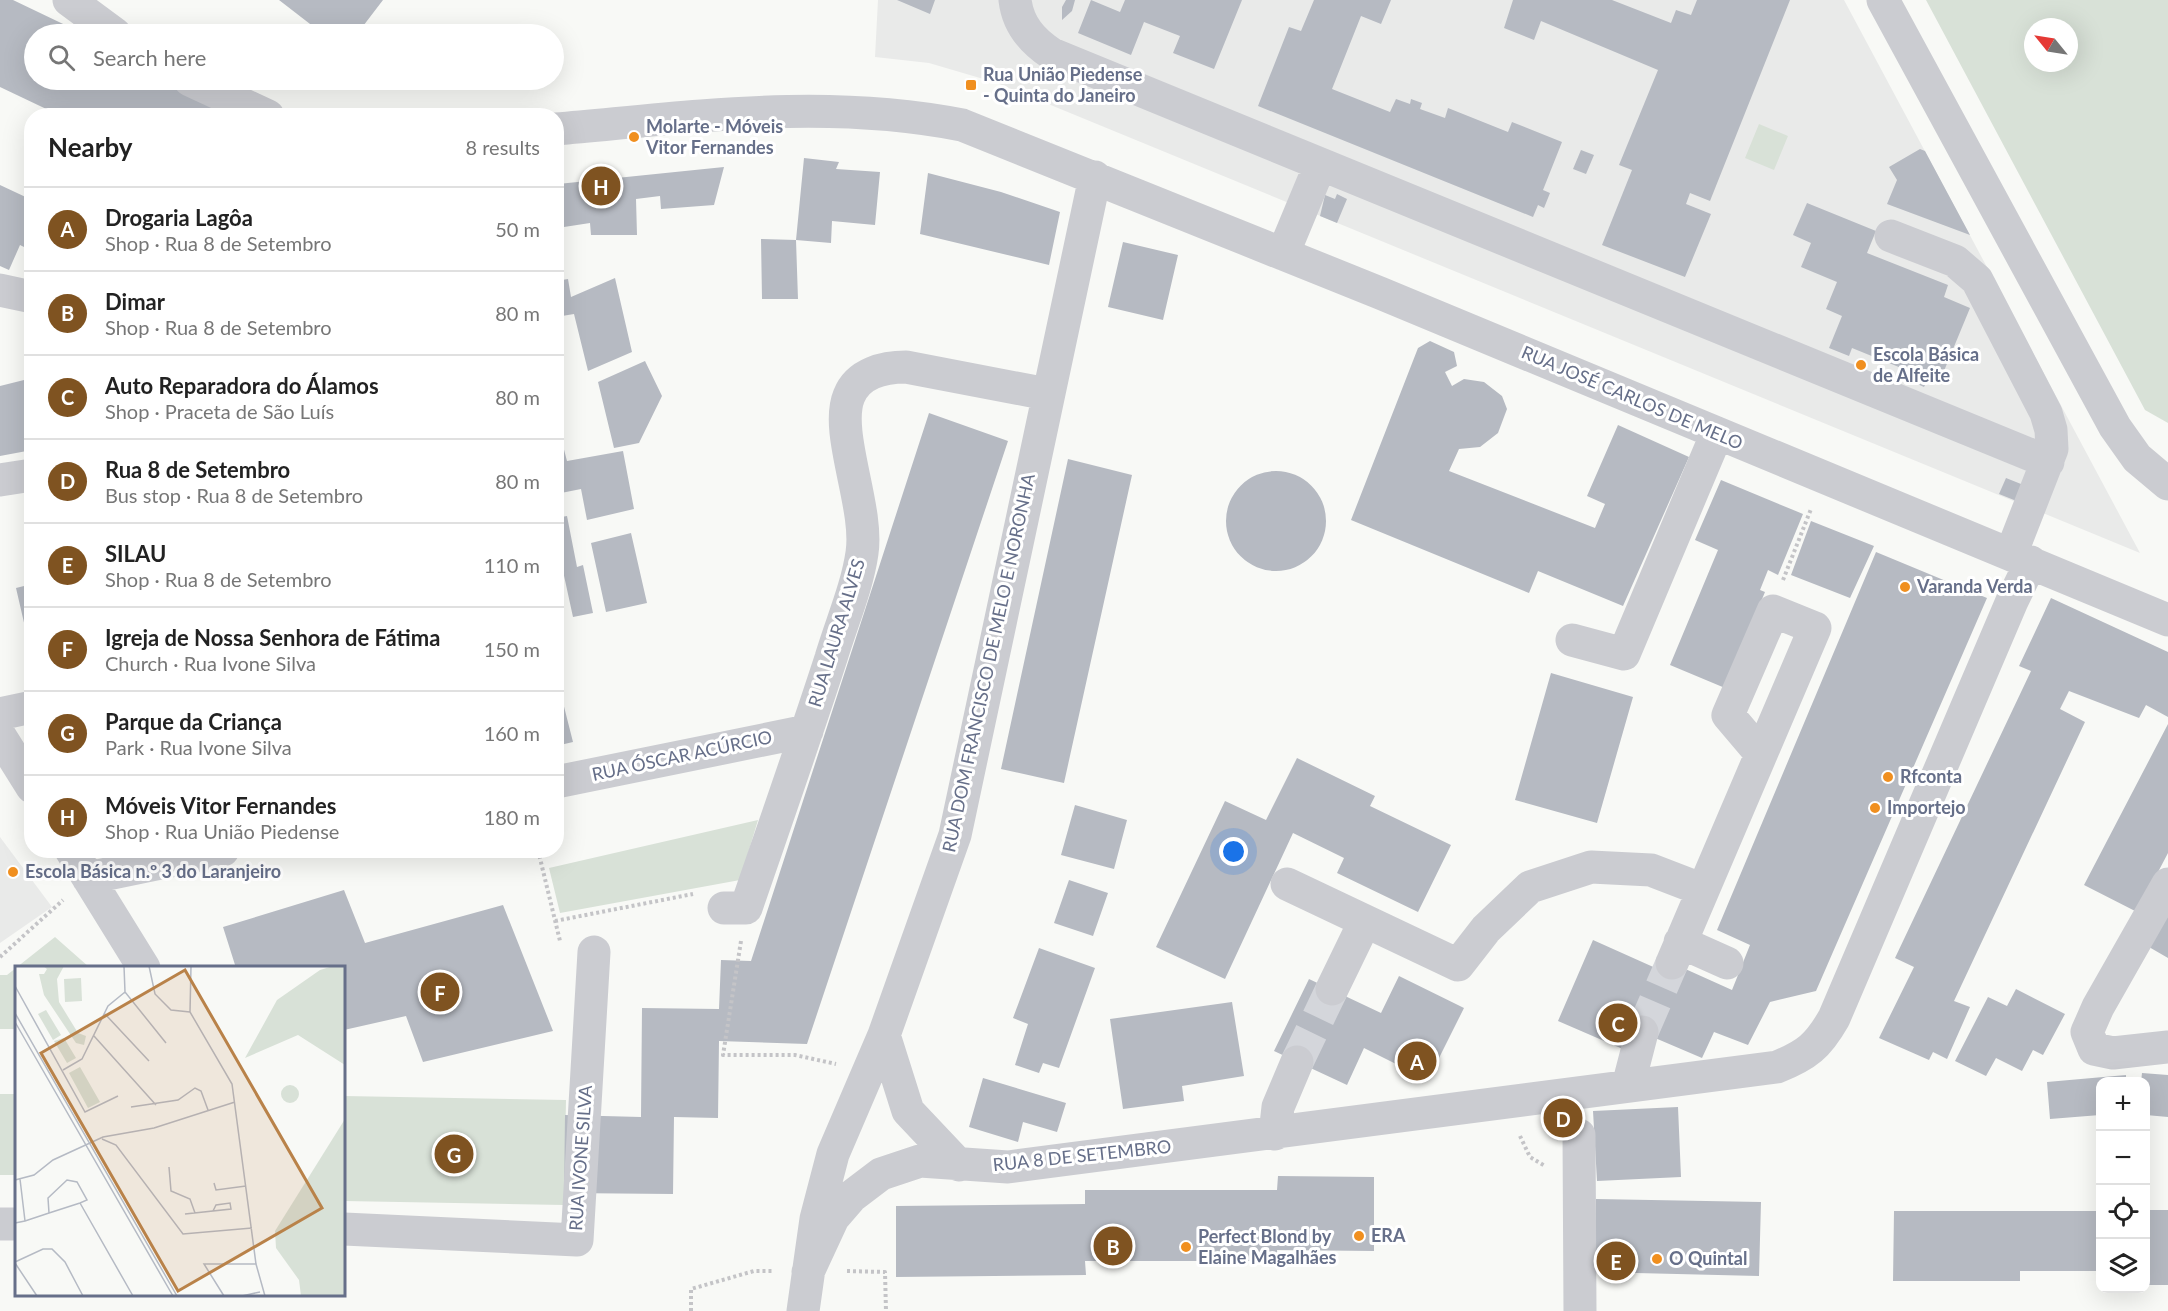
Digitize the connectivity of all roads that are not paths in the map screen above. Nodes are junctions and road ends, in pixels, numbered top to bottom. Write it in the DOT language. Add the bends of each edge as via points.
graph roads {
  1 [pos="69,0"];
  2 [pos="1015,0"];
  3 [pos="1882,0"];
  4 [pos="101,24"];
  5 [pos="211,90"];
  6 [pos="250,108"];
  7 [pos="564,128"];
  8 [pos="1320,165"];
  9 [pos="1095,177"];
  10 [pos="1891,236"];
  11 [pos="1283,254"];
  12 [pos="0,290"];
  13 [pos="24,295"];
  14 [pos="1047,394"];
  15 [pos="1717,433"];
  16 [pos="2048,462"];
  17 [pos="24,476"];
  18 [pos="0,480"];
  19 [pos="2168,484"];
  20 [pos="2021,558"];
  21 [pos="2168,620"];
  22 [pos="1572,640"];
  23 [pos="24,709"];
  24 [pos="0,714"];
  25 [pos="807,731"];
  26 [pos="0,736"];
  27 [pos="1761,754"];
  28 [pos="24,774"];
  29 [pos="564,780"];
  30 [pos="76,858"];
  31 [pos="184,858"];
  32 [pos="88,878"];
  33 [pos="1287,884"];
  34 [pos="2168,884"];
  35 [pos="1703,890"];
  36 [pos="722,903"];
  37 [pos="1365,921"];
  38 [pos="594,952"];
  39 [pos="1727,963"];
  40 [pos="143,966"];
  41 [pos="1332,989"];
  42 [pos="1642,1032"];
  43 [pos="884,1035"];
  44 [pos="2168,1047"];
  45 [pos="1297,1062"];
  46 [pos="1628,1086"];
  47 [pos="1275,1134"];
  48 [pos="1579,1135"];
  49 [pos="959,1165"];
  50 [pos="345,1229"];
  51 [pos="808,1272"];
  52 [pos="803,1311"];
  53 [pos="1580,1311"];
  1 -- 4 [label="street"];
  2 -- 8 [label="street" via="1027,34 1052,54"];
  3 -- 19 [label="street" via="2115,427 2137,458"];
  5 -- 6 [label="street"];
  7 -- 9 [label="street, RUA JOSÉ CARLOS DE MELO" via="749,112 862,110 962,125"];
  8 -- 11 [label="street"];
  8 -- 16 [label="street"];
  9 -- 11 [label="street, RUA JOSÉ CARLOS DE MELO"];
  9 -- 14 [label="street, RUA DOM FRANCISCO DE MELO E NORONHA"];
  10 -- 16 [label="street, RUA 8 DE SETEMBRO" via="1955,261 1977,280 2046,413 2052,449"];
  11 -- 15 [label="street, RUA JOSÉ CARLOS DE MELO"];
  12 -- 13 [label="street"];
  14 -- 25 [label="street, RUA LAURA ALVES" via="890,367 859,382 849,395 844,414 863,520 863,547"];
  14 -- 43 [label="street, RUA DOM FRANCISCO DE MELO E NORONHA" via="955,835"];
  15 -- 20 [label="street, RUA JOSÉ CARLOS DE MELO"];
  15 -- 22 [label="street" via="1624,654"];
  16 -- 20 [label="street, RUA 8 DE SETEMBRO"];
  17 -- 18 [label="street"];
  20 -- 21 [label="street, RUA JOSÉ CARLOS DE MELO"];
  20 -- 46 [label="street, RUA 8 DE SETEMBRO" via="2012,601 1821,1041 1801,1057 1777,1066"];
  23 -- 24 [label="street"];
  25 -- 29 [label="street, RUA ÓSCAR ACÚRCIO"];
  25 -- 36 [label="street, RUA LAURA ALVES"];
  26 -- 28 [label="street"];
  27 -- 35 [label="street"];
  30 -- 32 [label="street"];
  31 -- 32 [label="street"];
  32 -- 40 [label="street"];
  33 -- 37 [label="street"];
  34 -- 44 [label="street" via="2087,1032 2094,1049 2113,1053"];
  35 -- 37 [label="street" via="1651,870 1591,867 1530,887 1486,929 1458,965"];
  35 -- 39 [label="street" via="1676,952"];
  37 -- 41 [label="street"];
  38 -- 50 [label="street, RUA IVONE SILVA" via="578,1240"];
  42 -- 46 [label="street"];
  43 -- 49 [label="street" via="908,1111"];
  43 -- 51 [label="street, RUA DOM FRANCISCO DE MELO E NORONHA" via="833,1154 816,1219"];
  45 -- 47 [label="street" via="1278,1107"];
  46 -- 47 [label="street, RUA 8 DE SETEMBRO"];
  47 -- 49 [label="street, RUA 8 DE SETEMBRO" via="1008,1167"];
  48 -- 53 [label="street"];
  49 -- 51 [label="street, RUA 8 DE SETEMBRO" via="920,1161 881,1174 852,1196 833,1218"];
  51 -- 52 [label="street, RUA DOM FRANCISCO DE MELO E NORONHA"];
}
